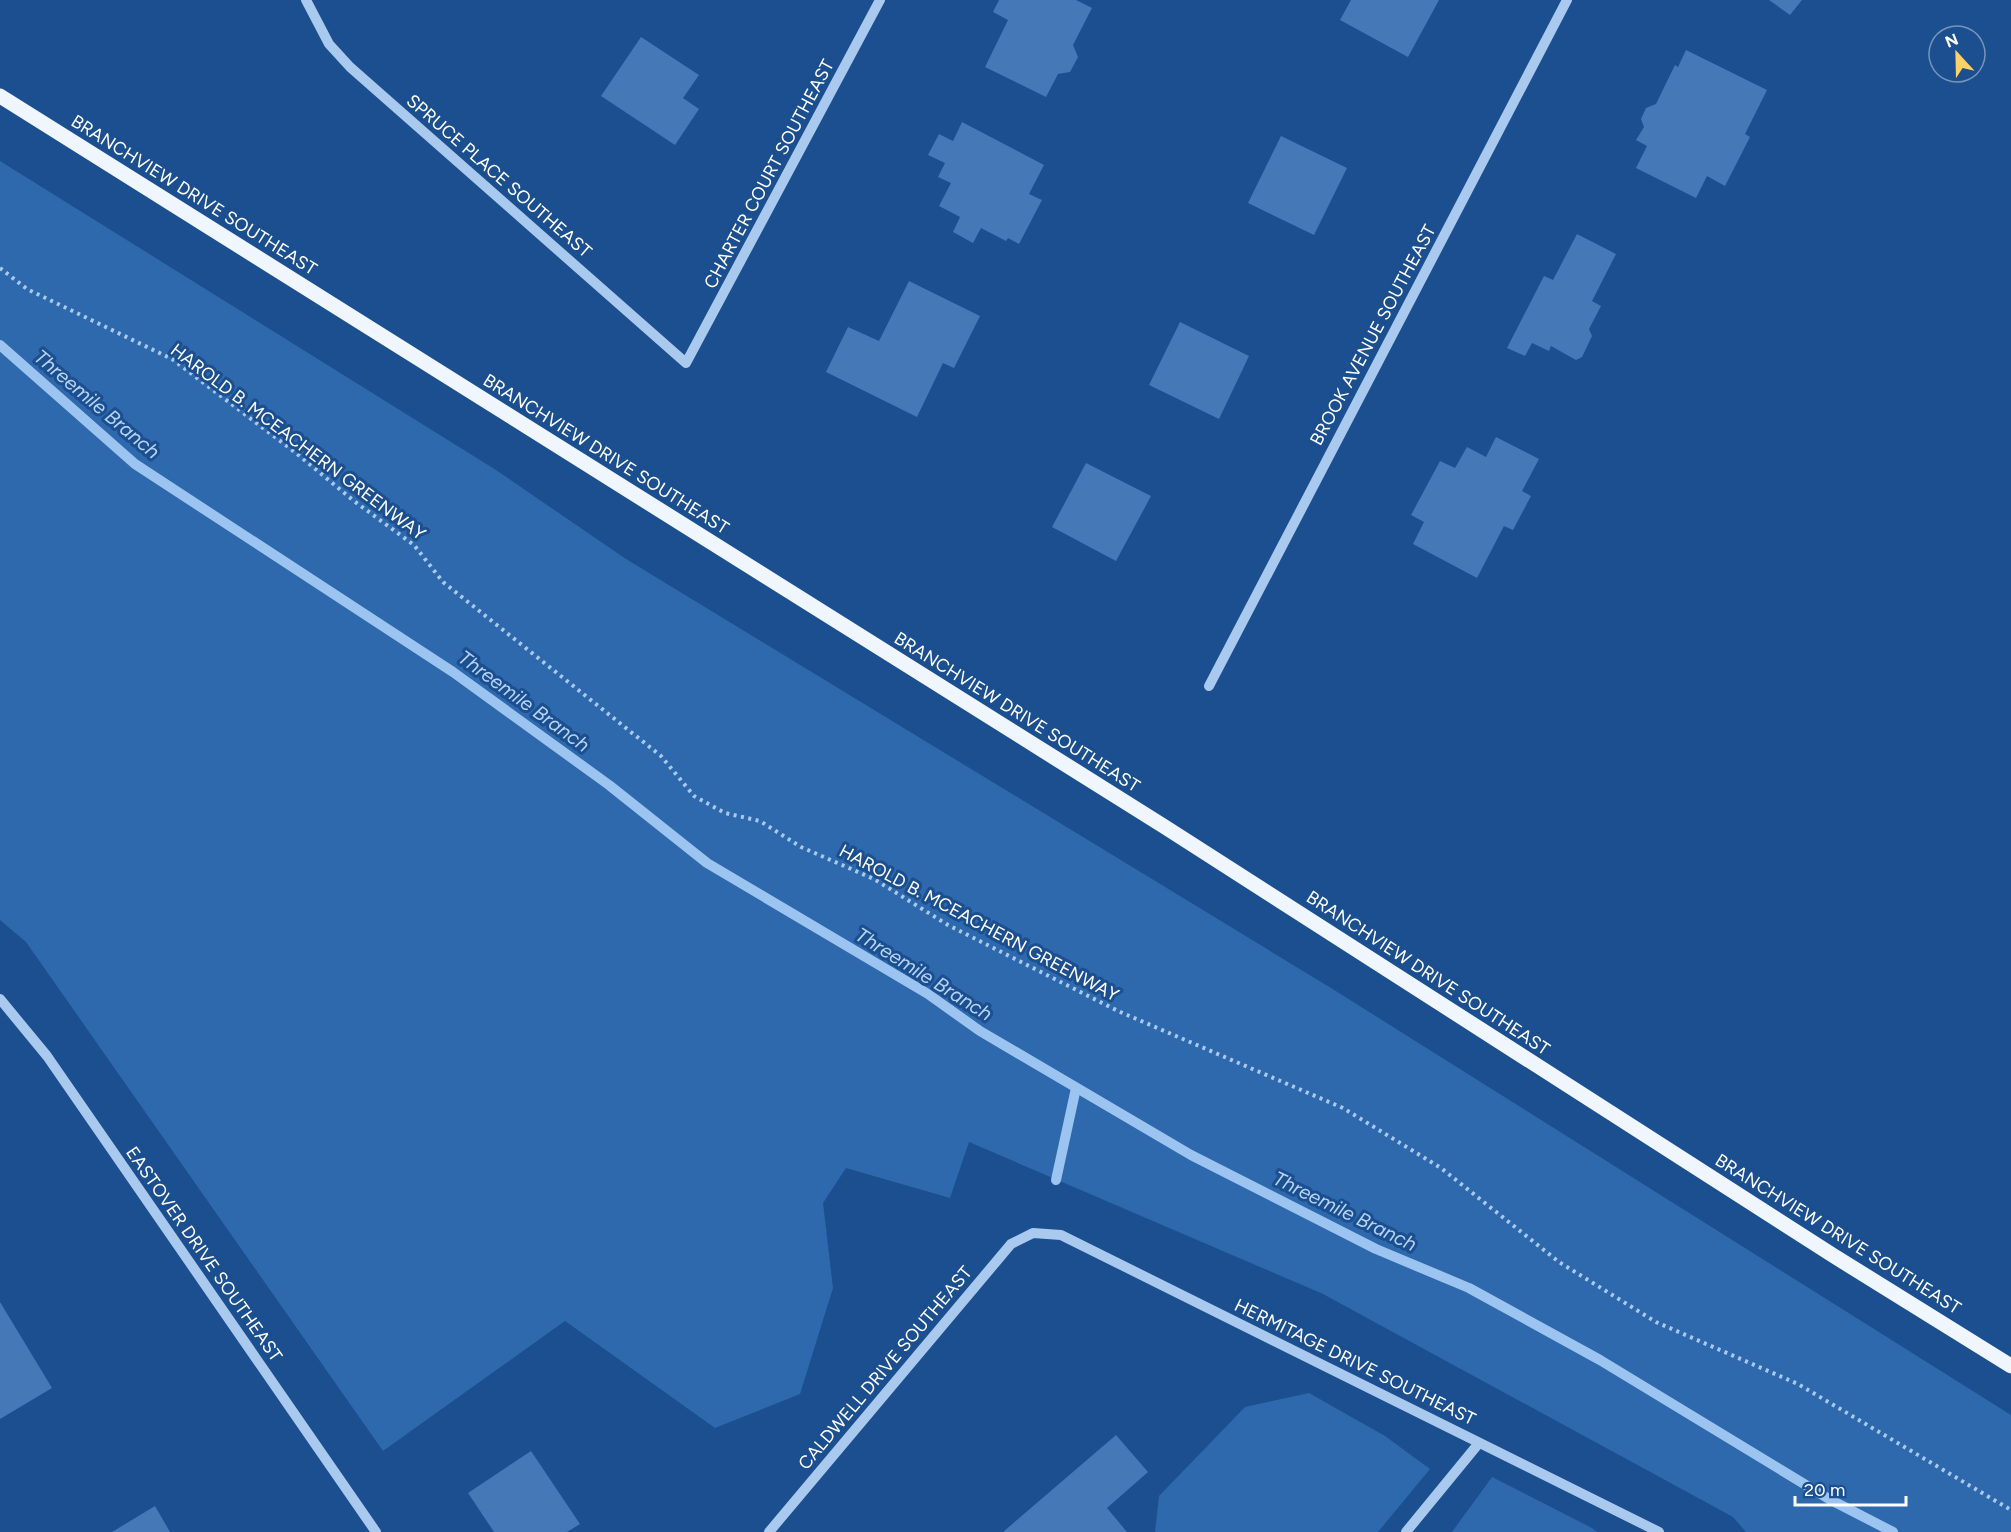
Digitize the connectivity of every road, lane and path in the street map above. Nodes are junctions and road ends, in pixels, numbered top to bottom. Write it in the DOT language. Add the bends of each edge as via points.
graph roads {
  1 [pos="306,0"];
  2 [pos="880,0"];
  3 [pos="1567,0"];
  4 [pos="0,96"];
  5 [pos="0,268"];
  6 [pos="686,363"];
  7 [pos="1209,686"];
  8 [pos="0,999"];
  9 [pos="1033,1233"];
  10 [pos="2011,1366"];
  11 [pos="1479,1443"];
  12 [pos="2011,1510"];
  13 [pos="376,1532"];
  14 [pos="769,1532"];
  15 [pos="1406,1532"];
  16 [pos="1659,1532"];
  1 -- 6 [label="street, SPRUCE PLACE SOUTHEAST" via="329,44 350,67"];
  2 -- 6 [label="street, CHARTER COURT SOUTHEAST"];
  3 -- 7 [label="street, BROOK AVENUE SOUTHEAST"];
  4 -- 10 [label="main road, BRANCHVIEW DRIVE SOUTHEAST" via="1155,821"];
  5 -- 12 [label="path, HAROLD B. MCEACHERN GREENWAY" via="27,289 172,359 414,545 443,582 661,756 694,796 725,813 760,821 801,847 874,879 948,925 1118,1011 1343,1108 1442,1168 1559,1262 1656,1322 1798,1384"];
  8 -- 13 [label="street, EASTOVER DRIVE SOUTHEAST" via="46,1056"];
  9 -- 11 [label="street, HERMITAGE DRIVE SOUTHEAST" via="1061,1235"];
  9 -- 14 [label="street, CALDWELL DRIVE SOUTHEAST" via="1011,1244"];
  11 -- 15 [label="street"];
  11 -- 16 [label="street, HERMITAGE DRIVE SOUTHEAST"];
}
